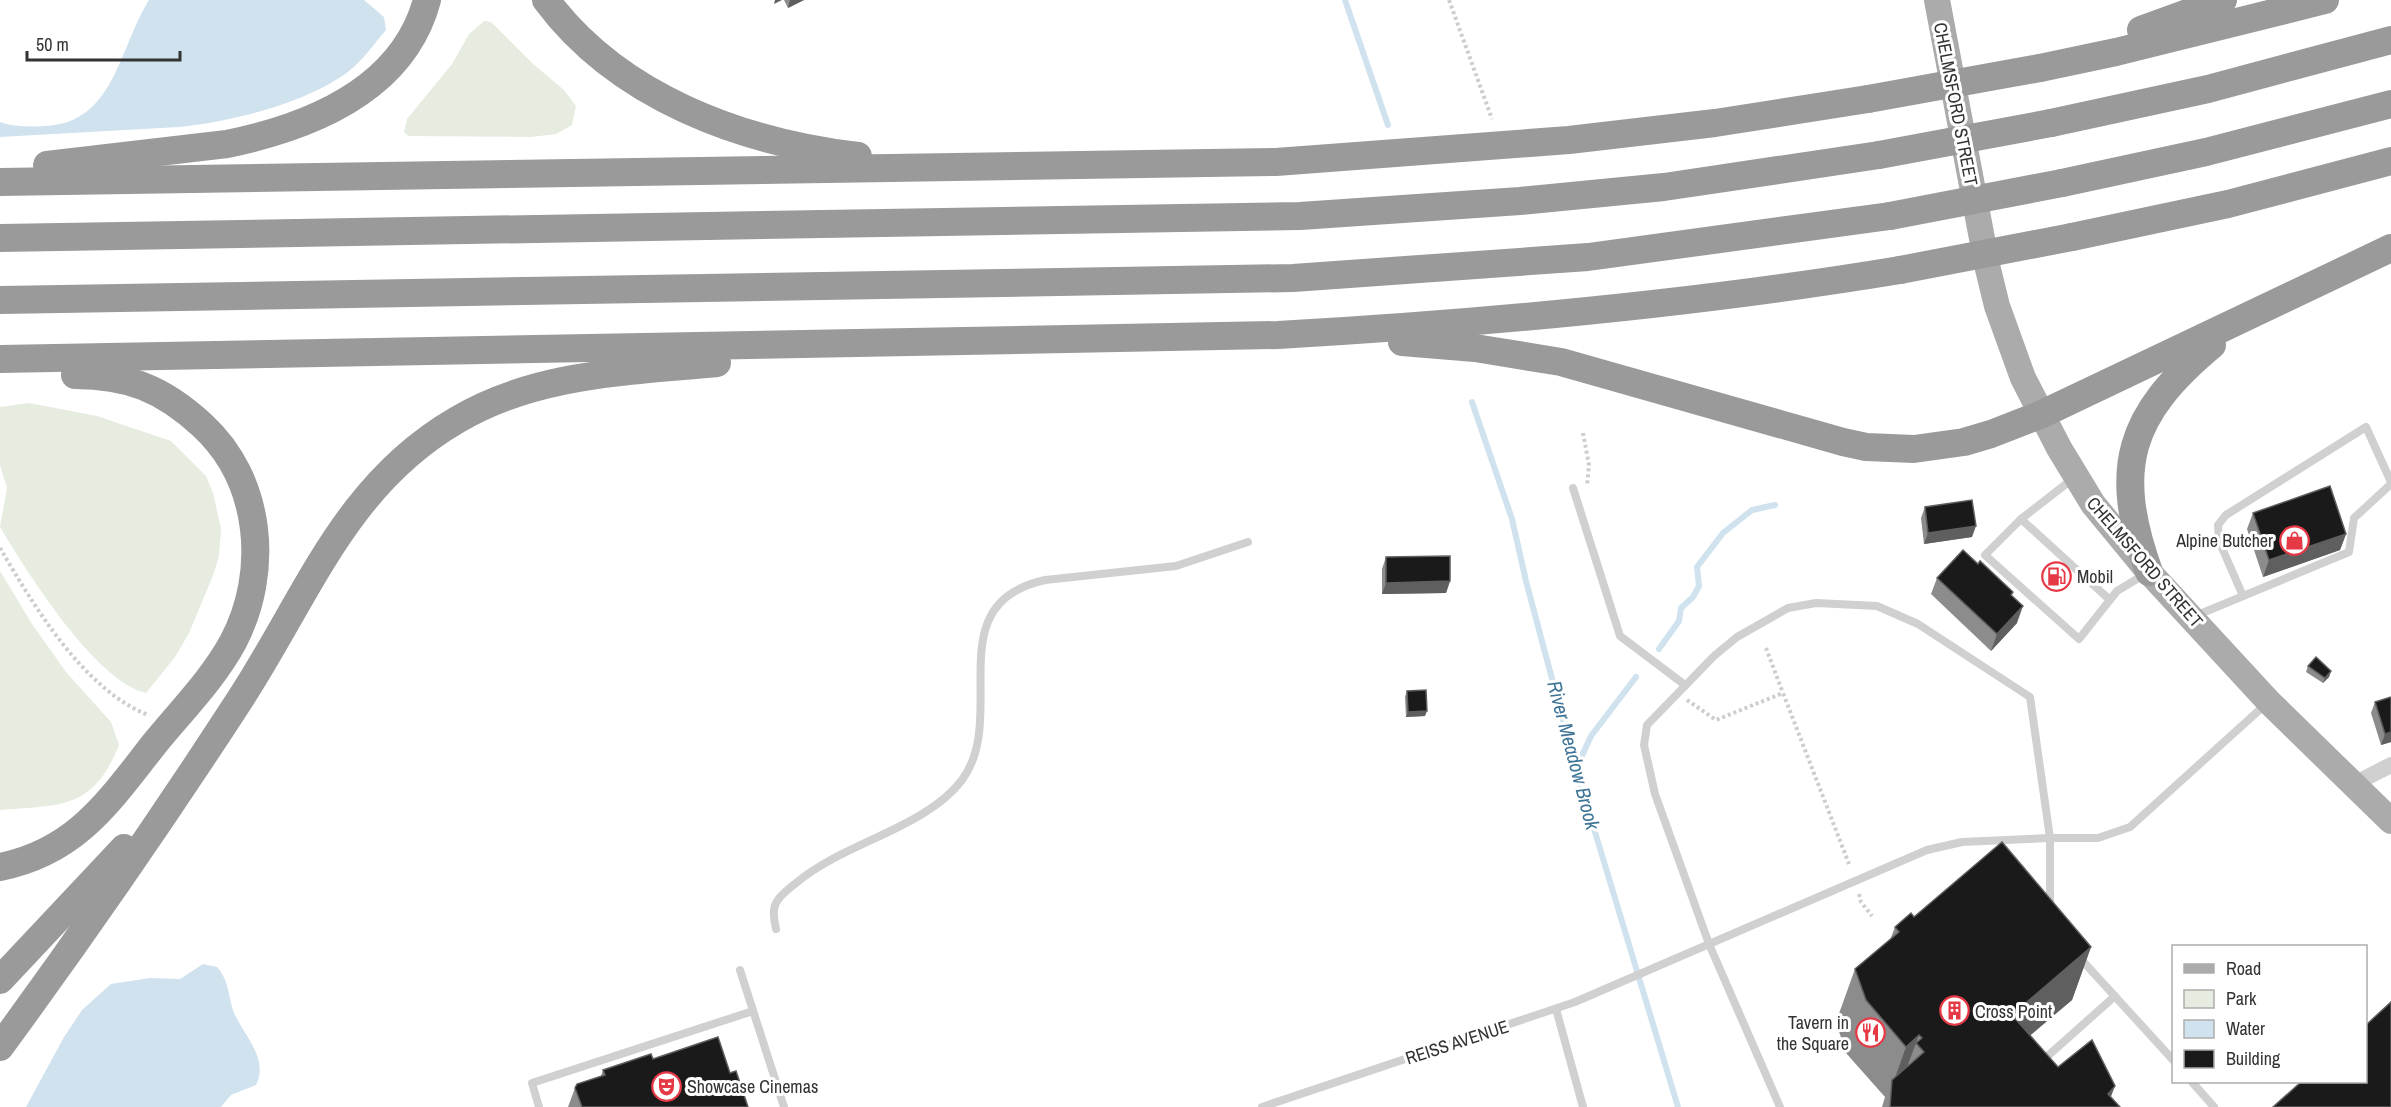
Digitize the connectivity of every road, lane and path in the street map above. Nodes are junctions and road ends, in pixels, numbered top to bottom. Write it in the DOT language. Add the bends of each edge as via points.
graph roads {
  1 [pos="427,0"];
  2 [pos="546,0"];
  3 [pos="1449,0"];
  4 [pos="1937,0"];
  5 [pos="2223,0"];
  6 [pos="2325,0"];
  7 [pos="2391,40"];
  8 [pos="2040,68"];
  9 [pos="2391,104"];
  10 [pos="1492,119"];
  11 [pos="2391,161"];
  12 [pos="979,168"];
  13 [pos="0,171"];
  14 [pos="0,182"];
  15 [pos="0,238"];
  16 [pos="2391,248"];
  17 [pos="0,300"];
  18 [pos="2254,315"];
  19 [pos="1278,335"];
  20 [pos="911,342"];
  21 [pos="3,359"];
  22 [pos="2040,415"];
  23 [pos="1583,433"];
  24 [pos="2075,477"];
  25 [pos="2391,483"];
  26 [pos="1573,488"];
  27 [pos="1579,509"];
  28 [pos="2020,519"];
  29 [pos="1248,542"];
  30 [pos="0,548"];
  31 [pos="2149,572"];
  32 [pos="2243,596"];
  33 [pos="2110,600"];
  34 [pos="2191,617"];
  35 [pos="1766,648"];
  36 [pos="1685,686"];
  37 [pos="1678,693"];
  38 [pos="1783,693"];
  39 [pos="2269,702"];
  40 [pos="171,724"];
  41 [pos="218,734"];
  42 [pos="2391,765"];
  43 [pos="2354,784"];
  44 [pos="2391,821"];
  45 [pos="2050,838"];
  46 [pos="1849,864"];
  47 [pos="0,867"];
  48 [pos="1861,902"];
  49 [pos="2051,915"];
  50 [pos="1872,916"];
  51 [pos="776,930"];
  52 [pos="1708,944"];
  53 [pos="2072,948"];
  54 [pos="740,970"];
  55 [pos="0,980"];
  56 [pos="2115,996"];
  57 [pos="1556,1009"];
  58 [pos="753,1011"];
  59 [pos="0,1047"];
  60 [pos="2172,1059"];
  61 [pos="2038,1065"];
  62 [pos="2193,1083"];
  63 [pos="539,1107"];
  64 [pos="784,1107"];
  65 [pos="1262,1107"];
  66 [pos="1583,1107"];
  67 [pos="1780,1107"];
  68 [pos="2214,1107"];
  1 -- 13 [label="highway" via="408,42 379,77 354,97 312,119 227,144"];
  2 -- 12 [label="highway" via="571,30 608,63 648,90 700,116 762,137 842,154"];
  3 -- 10 [label="path"];
  4 -- 22 [label="main road, CHELMSFORD STREET" via="1986,265 2009,341"];
  5 -- 8 [label="highway"];
  6 -- 8 [label="highway"];
  7 -- 15 [label="highway, bridge" via="2208,89 1880,155 1653,188 1520,201 1290,217"];
  8 -- 12 [label="highway, bridge" via="1868,99 1635,133 1402,154 1203,165"];
  9 -- 17 [label="highway, bridge" via="2206,152 1890,216 1588,257 1303,278"];
  11 -- 19 [label="highway, bridge" via="2228,204 2072,237 1754,293 1464,323"];
  12 -- 14 [label="highway"];
  16 -- 18 [label="highway"];
  18 -- 22 [label="highway"];
  18 -- 31 [label="highway" via="2187,366 2157,399 2145,419 2132,460 2131,500 2133,523"];
  19 -- 20 [label="highway"];
  19 -- 22 [label="highway" via="1446,345 1530,356 1866,447 1914,449 1964,442"];
  20 -- 21 [label="highway"];
  20 -- 41 [label="highway" via="579,377 524,390 458,419 399,460 359,505"];
  21 -- 40 [label="highway" via="65,375 107,375 155,392 174,402 209,432 242,482 254,520 256,543 248,606 232,644"];
  22 -- 24 [label="main road, CHELMSFORD STREET"];
  23 -- 27 [label="path" via="1589,479"];
  24 -- 28 [label="lane"];
  24 -- 31 [label="main road, CHELMSFORD STREET"];
  25 -- 32 [label="lane" via="2354,518 2349,552"];
  25 -- 32 [label="lane" via="2366,427 2226,515 2218,525 2218,541"];
  26 -- 27 [label="lane"];
  27 -- 36 [label="lane" via="1620,636"];
  28 -- 33 [label="lane"];
  28 -- 33 [label="lane" via="1985,555 2079,639"];
  29 -- 51 [label="lane" via="1176,566 1045,580 1009,592 995,605 983,635 979,732 963,779 918,816 811,871 777,902"];
  30 -- 40 [label="path" via="42,615 85,669 117,699"];
  31 -- 33 [label="lane" via="2117,591"];
  31 -- 34 [label="main road, CHELMSFORD STREET"];
  32 -- 34 [label="lane"];
  34 -- 39 [label="main road, CHELMSFORD STREET"];
  35 -- 38 [label="path"];
  36 -- 37 [label="lane"];
  36 -- 45 [label="lane" via="1724,647 1788,608 1823,602 1877,606 1918,624 2030,697"];
  37 -- 38 [label="path" via="1716,720"];
  37 -- 52 [label="lane" via="1647,725 1644,746 1655,794"];
  38 -- 46 [label="path"];
  39 -- 43 [label="main road, CHELMSFORD STREET"];
  39 -- 45 [label="lane, REISS AVENUE" via="2130,827 2097,838"];
  40 -- 47 [label="highway" via="105,807 77,833 30,859"];
  41 -- 55 [label="highway" via="137,834"];
  41 -- 59 [label="highway" via="119,882"];
  42 -- 43 [label="street"];
  43 -- 44 [label="main road, CHELMSFORD STREET"];
  45 -- 49 [label="lane"];
  45 -- 52 [label="lane, REISS AVENUE" via="1962,842 1927,850"];
  48 -- 50 [label="path"];
  52 -- 57 [label="lane, REISS AVENUE"];
  52 -- 67 [label="lane"];
  53 -- 56 [label="lane"];
  54 -- 58 [label="lane"];
  56 -- 60 [label="lane"];
  56 -- 61 [label="lane"];
  57 -- 65 [label="lane, REISS AVENUE"];
  57 -- 66 [label="lane"];
  58 -- 63 [label="lane" via="532,1083"];
  58 -- 64 [label="lane"];
  62 -- 68 [label="lane"];
}
